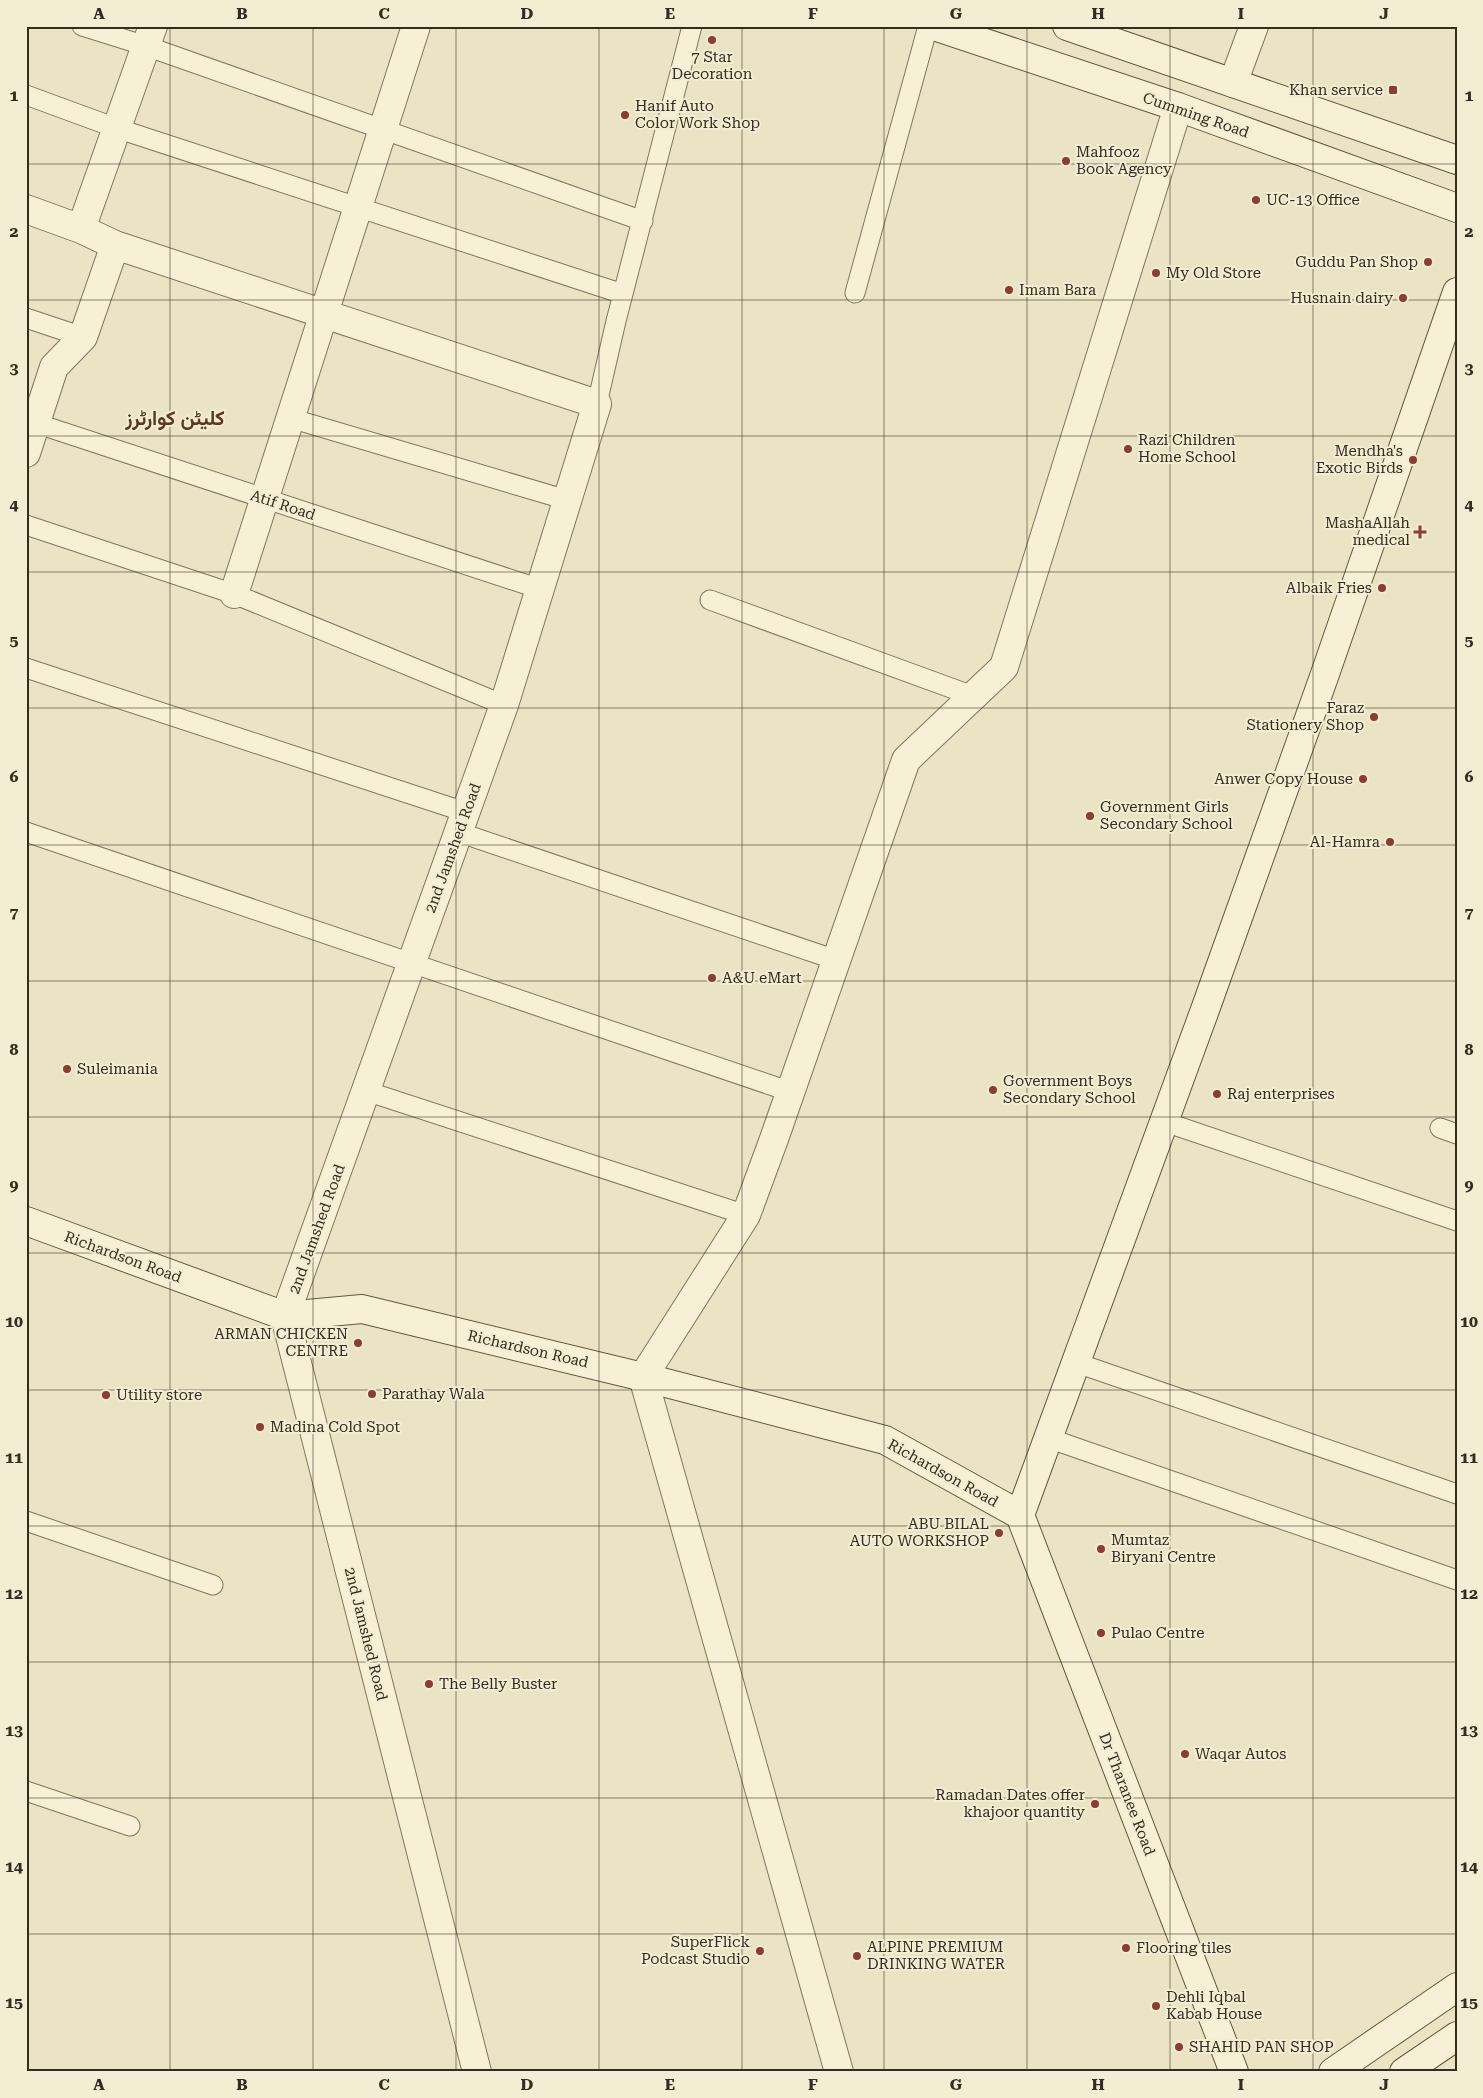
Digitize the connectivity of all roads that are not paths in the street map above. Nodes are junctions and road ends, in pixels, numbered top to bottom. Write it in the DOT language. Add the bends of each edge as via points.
graph roads {
  1 [pos="82,26"];
  2 [pos="416,26"];
  3 [pos="692,26"];
  4 [pos="928,26"];
  5 [pos="934,26"];
  6 [pos="1067,26"];
  7 [pos="1254,26"];
  8 [pos="149,36"];
  9 [pos="1233,83"];
  10 [pos="26,95"];
  11 [pos="1178,107"];
  12 [pos="116,128"];
  13 [pos="383,129"];
  14 [pos="1457,160"];
  15 [pos="357,207"];
  16 [pos="1457,208"];
  17 [pos="26,209"];
  18 [pos="643,220"];
  19 [pos="81,229"];
  20 [pos="115,245"];
  21 [pos="1457,292"];
  22 [pos="855,293"];
  23 [pos="623,294"];
  24 [pos="324,314"];
  25 [pos="26,318"];
  26 [pos="83,337"];
  27 [pos="597,404"];
  28 [pos="290,418"];
  29 [pos="31,422"];
  30 [pos="26,453"];
  31 [pos="265,499"];
  32 [pos="568,500"];
  33 [pos="26,525"];
  34 [pos="540,589"];
  35 [pos="234,594"];
  36 [pos="710,600"];
  37 [pos="26,668"];
  38 [pos="973,696"];
  39 [pos="504,705"];
  40 [pos="462,822"];
  41 [pos="26,832"];
  42 [pos="836,960"];
  43 [pos="412,963"];
  44 [pos="366,1091"];
  45 [pos="791,1092"];
  46 [pos="1165,1122"];
  47 [pos="746,1214"];
  48 [pos="26,1221"];
  49 [pos="1457,1221"];
  50 [pos="286,1316"];
  51 [pos="1077,1363"];
  52 [pos="643,1377"];
  53 [pos="1048,1438"];
  54 [pos="1457,1494"];
  55 [pos="1020,1516"];
  56 [pos="26,1522"];
  57 [pos="1457,1580"];
  58 [pos="213,1585"];
  59 [pos="26,1791"];
  60 [pos="130,1826"];
  61 [pos="1457,1987"];
  62 [pos="1457,2036"];
  63 [pos="477,2072"];
  64 [pos="839,2072"];
  65 [pos="1234,2072"];
  66 [pos="1333,2072"];
  67 [pos="1404,2072"];
  1 -- 8 [label="lane"];
  2 -- 13 [label="street"];
  3 -- 18 [label="lane"];
  4 -- 22 [label="lane"];
  5 -- 11 [label="street, Cumming Road"];
  6 -- 9 [label="street"];
  7 -- 9 [label="street"];
  8 -- 12 [label="street"];
  8 -- 13 [label="lane"];
  9 -- 14 [label="street"];
  10 -- 12 [label="lane"];
  11 -- 16 [label="street, Cumming Road"];
  11 -- 38 [label="street" via="1004,667"];
  12 -- 15 [label="lane"];
  12 -- 19 [label="street"];
  13 -- 15 [label="street"];
  13 -- 18 [label="lane"];
  15 -- 23 [label="lane"];
  15 -- 24 [label="street"];
  17 -- 19 [label="street"];
  18 -- 23 [label="lane"];
  19 -- 20 [label="street"];
  20 -- 24 [label="street"];
  20 -- 26 [label="street"];
  21 -- 46 [label="street"];
  23 -- 27 [label="lane"];
  24 -- 27 [label="street"];
  24 -- 28 [label="street"];
  25 -- 26 [label="lane"];
  26 -- 29 [label="street" via="54,367"];
  27 -- 32 [label="street, 2nd Jamshed Road"];
  28 -- 31 [label="street"];
  28 -- 32 [label="lane"];
  29 -- 30 [label="street"];
  29 -- 31 [label="lane, Atif Road"];
  31 -- 34 [label="lane, Atif Road"];
  31 -- 35 [label="street"];
  32 -- 34 [label="street, 2nd Jamshed Road"];
  33 -- 35 [label="lane"];
  34 -- 39 [label="street, 2nd Jamshed Road"];
  35 -- 39 [label="lane"];
  36 -- 38 [label="lane"];
  37 -- 40 [label="lane"];
  38 -- 42 [label="street" via="906,760"];
  39 -- 40 [label="street, 2nd Jamshed Road"];
  40 -- 42 [label="lane"];
  40 -- 43 [label="street, 2nd Jamshed Road"];
  41 -- 43 [label="lane"];
  42 -- 45 [label="street"];
  43 -- 44 [label="street, 2nd Jamshed Road"];
  43 -- 45 [label="lane"];
  44 -- 47 [label="lane"];
  44 -- 50 [label="street, 2nd Jamshed Road"];
  45 -- 47 [label="street"];
  46 -- 49 [label="lane"];
  46 -- 51 [label="street"];
  47 -- 52 [label="street"];
  48 -- 50 [label="street, Richardson Road"];
  50 -- 52 [label="street, Richardson Road" via="362,1309"];
  50 -- 63 [label="street, 2nd Jamshed Road"];
  51 -- 53 [label="street"];
  51 -- 54 [label="lane"];
  52 -- 55 [label="street, Richardson Road" via="885,1440"];
  52 -- 64 [label="street"];
  53 -- 55 [label="street"];
  53 -- 57 [label="lane"];
  55 -- 65 [label="street, Dr Tharanee Road"];
  56 -- 58 [label="lane"];
  59 -- 60 [label="lane"];
  61 -- 66 [label="street"];
  62 -- 67 [label="street"];
}
